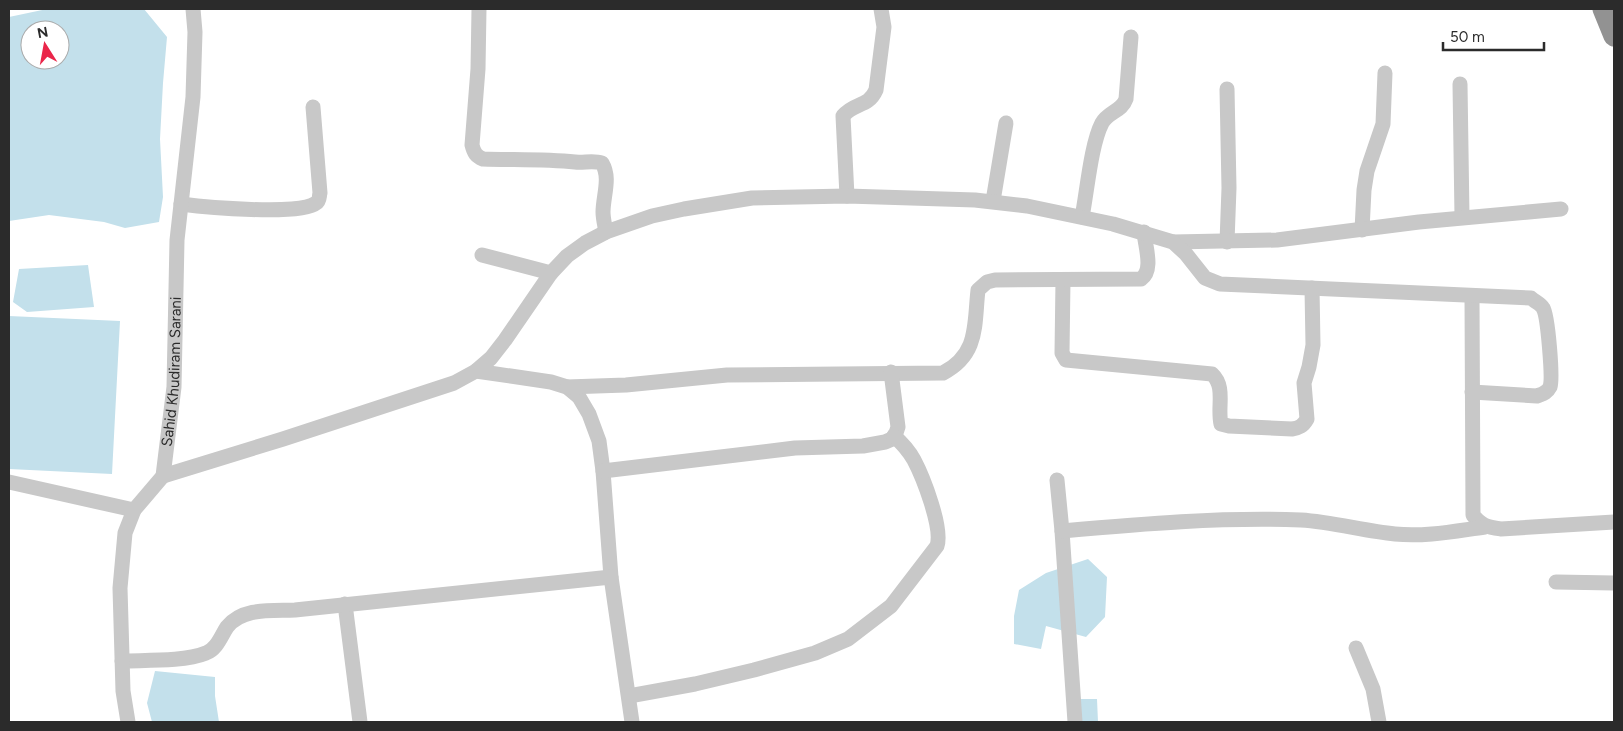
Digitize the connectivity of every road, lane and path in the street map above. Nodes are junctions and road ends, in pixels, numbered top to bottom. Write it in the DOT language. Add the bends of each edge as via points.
graph roads {
  1 [pos="193,9"];
  2 [pos="479,9"];
  3 [pos="881,9"];
  4 [pos="1603,9"];
  5 [pos="1614,36"];
  6 [pos="1131,37"];
  7 [pos="1385,73"];
  8 [pos="1460,84"];
  9 [pos="1227,89"];
  10 [pos="313,107"];
  11 [pos="1006,123"];
  12 [pos="847,196"];
  13 [pos="993,201"];
  14 [pos="181,204"];
  15 [pos="1561,209"];
  16 [pos="1082,217"];
  17 [pos="1462,217"];
  18 [pos="1362,230"];
  19 [pos="606,232"];
  20 [pos="1144,232"];
  21 [pos="1173,242"];
  22 [pos="1227,242"];
  23 [pos="482,255"];
  24 [pos="550,273"];
  25 [pos="1062,280"];
  26 [pos="1312,288"];
  27 [pos="1472,296"];
  28 [pos="476,371"];
  29 [pos="891,372"];
  30 [pos="567,387"];
  31 [pos="1472,392"];
  32 [pos="894,436"];
  33 [pos="603,471"];
  34 [pos="162,476"];
  35 [pos="1057,480"];
  36 [pos="9,482"];
  37 [pos="134,510"];
  38 [pos="1614,522"];
  39 [pos="1485,527"];
  40 [pos="1062,531"];
  41 [pos="611,577"];
  42 [pos="1556,582"];
  43 [pos="1614,583"];
  44 [pos="345,604"];
  45 [pos="1356,648"];
  46 [pos="122,661"];
  47 [pos="629,696"];
  48 [pos="128,722"];
  49 [pos="360,722"];
  50 [pos="632,722"];
  51 [pos="1075,722"];
  52 [pos="1378,722"];
  1 -- 14 [label="street, Sahid Khudiram Sarani" via="193,97"];
  2 -- 19 [label="street" via="474,152 483,159 602,163 606,170 603,213"];
  3 -- 12 [label="street" via="884,27 876,90 868,103 848,110 843,116"];
  4 -- 5 [label="highway"];
  6 -- 16 [label="street" via="1126,99 1101,124"];
  7 -- 18 [label="street" via="1383,124 1367,171"];
  8 -- 17 [label="street"];
  9 -- 22 [label="street" via="1230,188"];
  10 -- 14 [label="street" via="320,193 316,204 295,210"];
  11 -- 13 [label="street"];
  12 -- 13 [label="street"];
  12 -- 19 [label="street" via="752,198 717,203 652,216"];
  13 -- 16 [label="street"];
  14 -- 34 [label="street, Sahid Khudiram Sarani" via="177,240 174,387"];
  15 -- 17 [label="street"];
  16 -- 20 [label="street"];
  17 -- 18 [label="street"];
  18 -- 22 [label="street"];
  19 -- 24 [label="street" via="567,256"];
  20 -- 21 [label="street"];
  20 -- 25 [label="street" via="1148,269 1141,279"];
  21 -- 22 [label="street"];
  21 -- 26 [label="street" via="1205,278 1220,284"];
  23 -- 24 [label="street"];
  24 -- 28 [label="street" via="491,358"];
  25 -- 26 [label="street" via="1062,353 1066,360 1212,374 1220,387 1221,424 1292,429 1300,428 1306,419 1304,383 1313,345"];
  25 -- 29 [label="street" via="987,282 978,290 972,340 956,366 943,373"];
  26 -- 27 [label="street"];
  27 -- 31 [label="street"];
  27 -- 31 [label="street" via="1531,298 1543,307 1547,322 1550,388 1537,396"];
  28 -- 30 [label="street"];
  28 -- 34 [label="street" via="431,392"];
  29 -- 30 [label="street" via="727,375"];
  29 -- 32 [label="street" via="898,427"];
  30 -- 33 [label="street" via="579,397 590,414 599,441"];
  31 -- 39 [label="street" via="1472,505 1473,515"];
  32 -- 33 [label="street" via="885,442 863,446 795,448"];
  32 -- 47 [label="street" via="914,461 936,520 939,540 891,606 848,639 815,653 695,684"];
  33 -- 41 [label="street"];
  34 -- 37 [label="street"];
  35 -- 40 [label="street"];
  36 -- 37 [label="street"];
  37 -- 46 [label="street" via="125,532 120,588"];
  38 -- 39 [label="street" via="1515,529"];
  39 -- 40 [label="street" via="1423,535 1302,520 1248,520 1155,522"];
  40 -- 51 [label="street"];
  41 -- 44 [label="street"];
  41 -- 47 [label="street"];
  42 -- 43 [label="street"];
  44 -- 46 [label="street" via="243,615 227,627 208,653 193,657"];
  44 -- 49 [label="street"];
  45 -- 52 [label="street" via="1373,690"];
  46 -- 48 [label="street"];
  47 -- 50 [label="street"];
}
